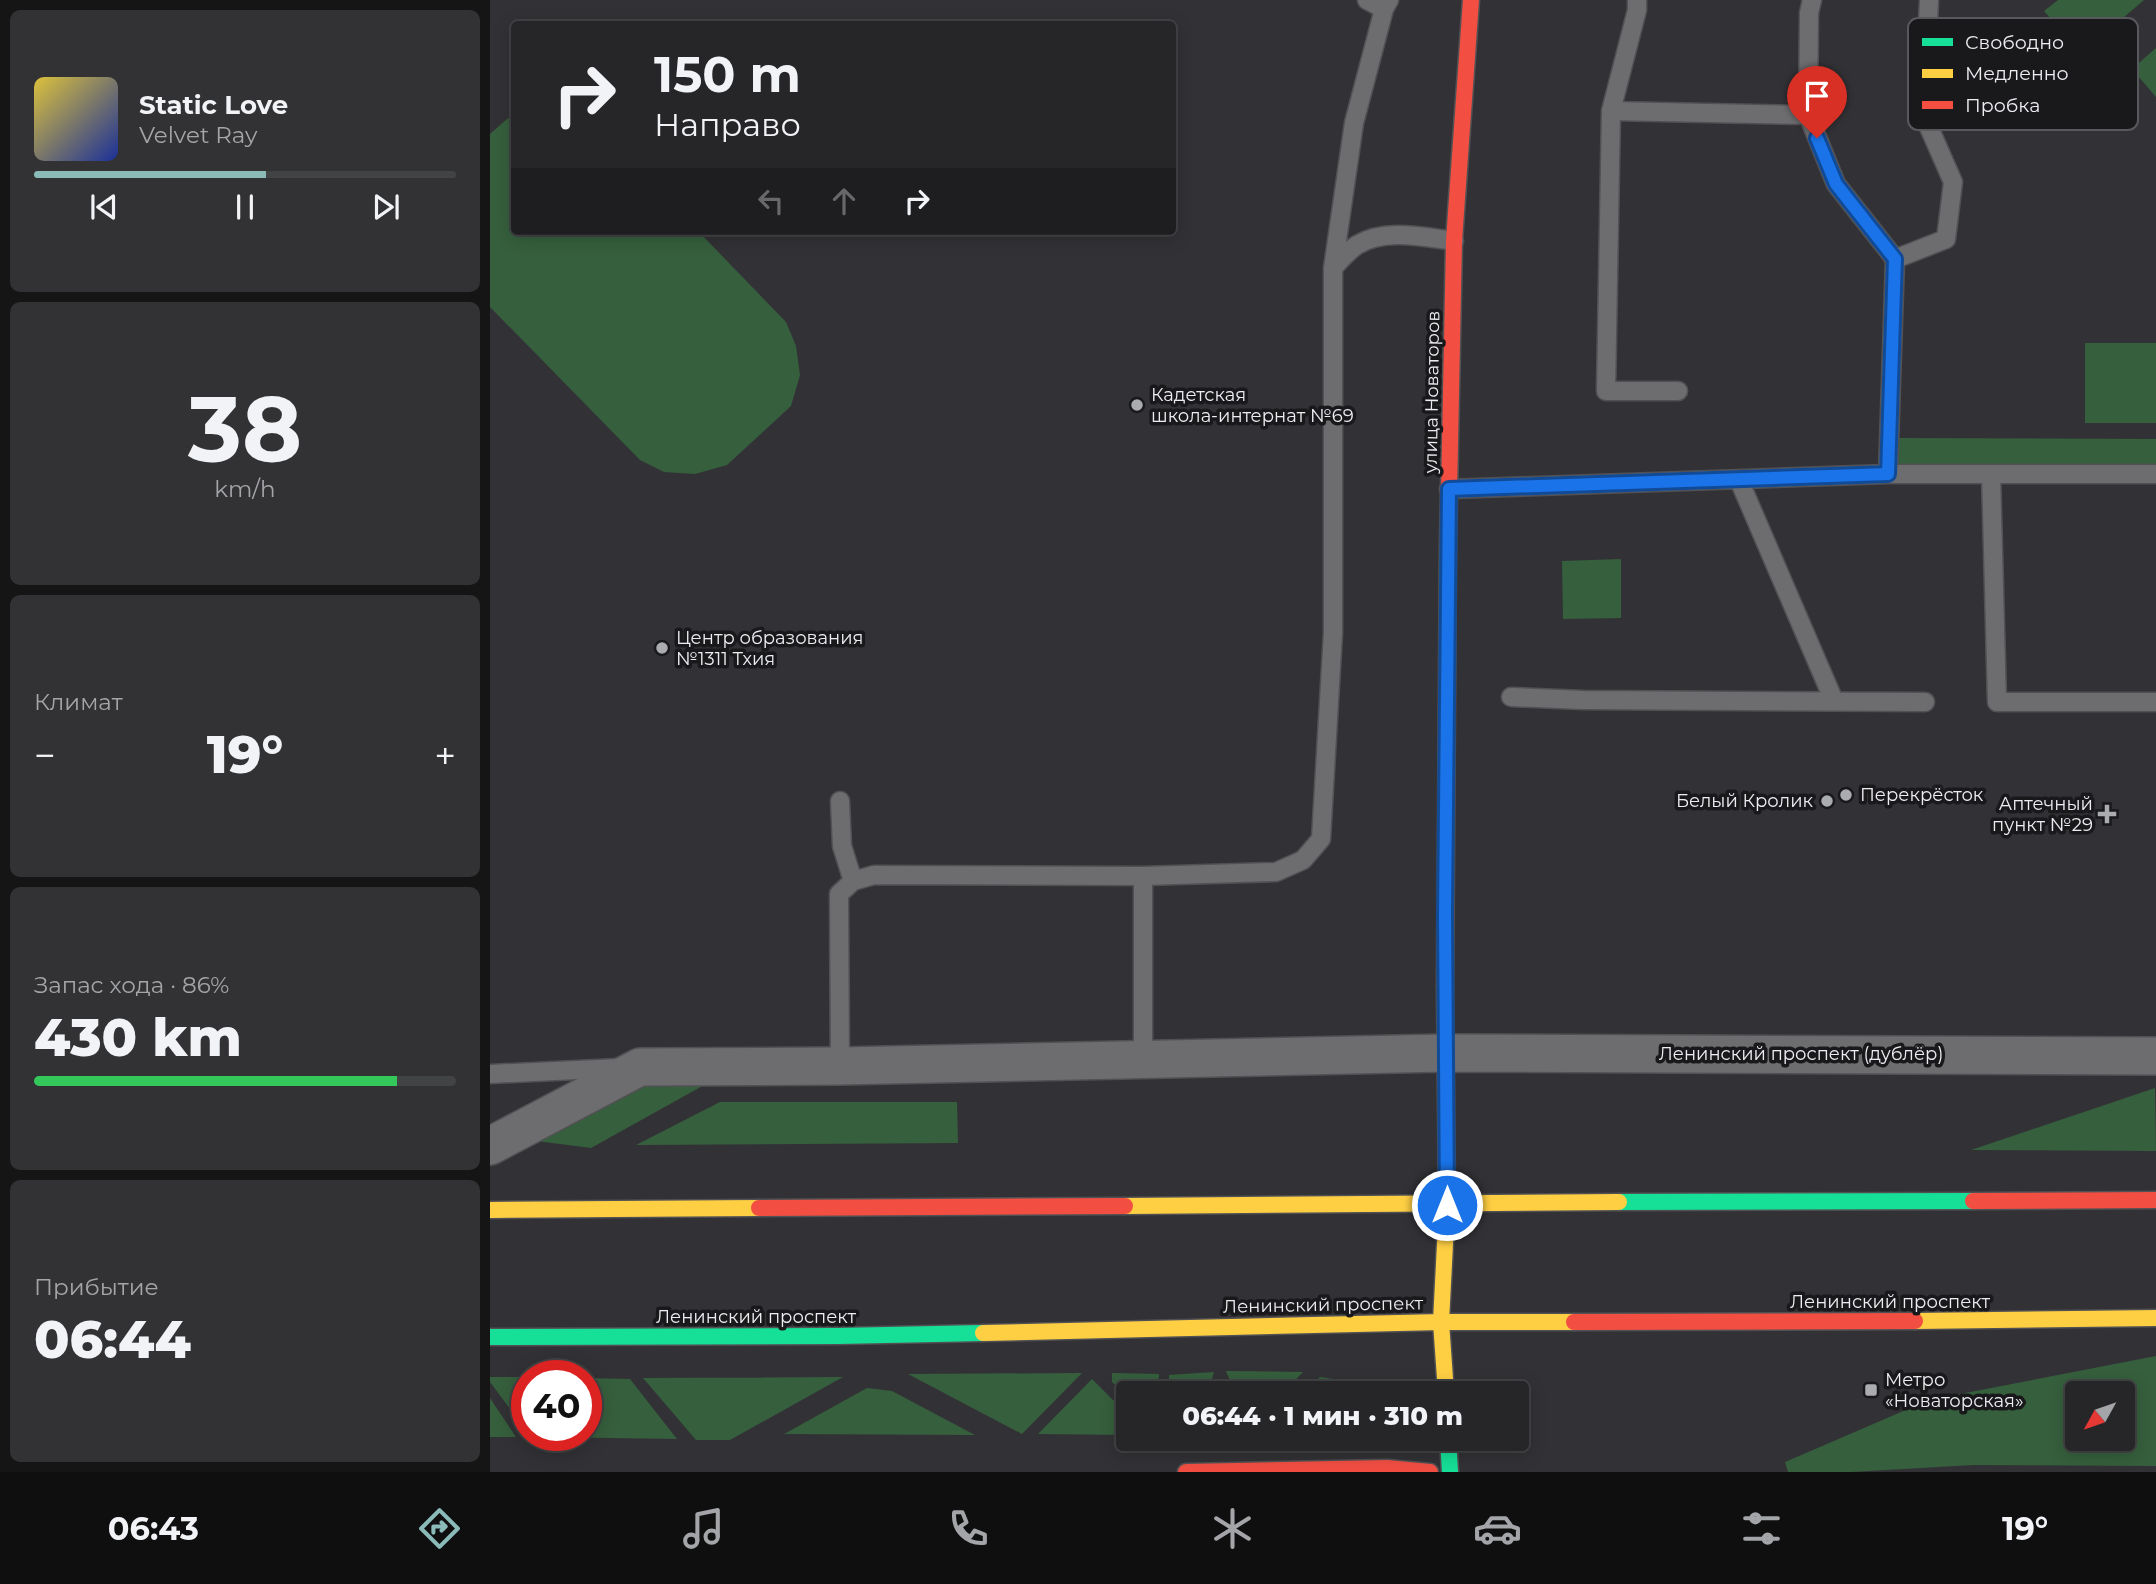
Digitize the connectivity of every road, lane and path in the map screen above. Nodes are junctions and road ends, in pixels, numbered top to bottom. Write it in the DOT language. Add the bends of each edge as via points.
graph roads {
  1 [pos="1367,0"];
  2 [pos="1471,0"];
  3 [pos="1637,0"];
  4 [pos="1812,0"];
  5 [pos="1929,0"];
  6 [pos="1386,5"];
  7 [pos="1928,18"];
  8 [pos="1611,111"];
  9 [pos="1808,115"];
  10 [pos="1930,130"];
  11 [pos="1454,241"];
  12 [pos="1895,259"];
  13 [pos="1333,268"];
  14 [pos="1678,391"];
  15 [pos="1888,474"];
  16 [pos="1991,474"];
  17 [pos="2156,474"];
  18 [pos="1739,480"];
  19 [pos="1449,489"];
  20 [pos="1511,697"];
  21 [pos="1833,701"];
  22 [pos="1924,702"];
  23 [pos="2156,702"];
  24 [pos="840,801"];
  25 [pos="1143,876"];
  26 [pos="853,881"];
  27 [pos="1445,1053"];
  28 [pos="2156,1056"];
  29 [pos="1143,1058"];
  30 [pos="840,1066"];
  31 [pos="640,1067"];
  32 [pos="490,1074"];
  33 [pos="490,1146"];
  34 [pos="2156,1200"];
  35 [pos="1447,1205"];
  36 [pos="490,1210"];
  37 [pos="2156,1318"];
  38 [pos="1441,1322"];
  39 [pos="490,1337"];
  40 [pos="1445,1381"];
  41 [pos="1449,1451"];
  42 [pos="1185,1472"];
  43 [pos="1430,1472"];
  44 [pos="1450,1472"];
  1 -- 6 [label="lane"];
  2 -- 11 [label="main road, улица Новаторов"];
  3 -- 8 [label="lane"];
  4 -- 9 [label="lane"];
  5 -- 7 [label="lane"];
  6 -- 13 [label="lane" via="1354,123"];
  8 -- 9 [label="lane"];
  8 -- 14 [label="lane" via="1606,391"];
  9 -- 12 [label="lane" via="1836,184"];
  10 -- 12 [label="lane" via="1952,182 1946,239"];
  11 -- 13 [label="lane" via="1403,235 1370,238"];
  11 -- 19 [label="main road, улица Новаторов"];
  12 -- 15 [label="lane"];
  13 -- 25 [label="lane" via="1333,633 1321,839 1303,860 1276,872"];
  15 -- 16 [label="lane"];
  15 -- 18 [label="lane"];
  16 -- 17 [label="lane"];
  16 -- 23 [label="lane" via="1997,702"];
  18 -- 19 [label="lane"];
  18 -- 21 [label="lane"];
  19 -- 27 [label="main road, улица Новаторов"];
  20 -- 21 [label="lane"];
  21 -- 22 [label="lane"];
  24 -- 26 [label="lane" via="842,846"];
  25 -- 26 [label="lane" via="874,875"];
  25 -- 29 [label="lane"];
  26 -- 30 [label="lane" via="839,894"];
  27 -- 28 [label="street, Ленинский проспект (дублёр)"];
  27 -- 29 [label="street, Ленинский проспект (дублёр)"];
  27 -- 35 [label="main road, улица Новаторов"];
  29 -- 30 [label="street, Ленинский проспект (дублёр)"];
  30 -- 31 [label="street, Ленинский проспект (дублёр)"];
  31 -- 32 [label="lane"];
  31 -- 33 [label="street"];
  34 -- 35 [label="main road"];
  35 -- 36 [label="main road"];
  35 -- 38 [label="main road, улица Новаторов"];
  37 -- 38 [label="main road, Ленинский проспект"];
  38 -- 39 [label="main road, Ленинский проспект" via="838,1336"];
  38 -- 40 [label="main road, улица Новаторов"];
  41 -- 44 [label="main road"];
  42 -- 43 [label="main road" via="1387,1468"];
}
